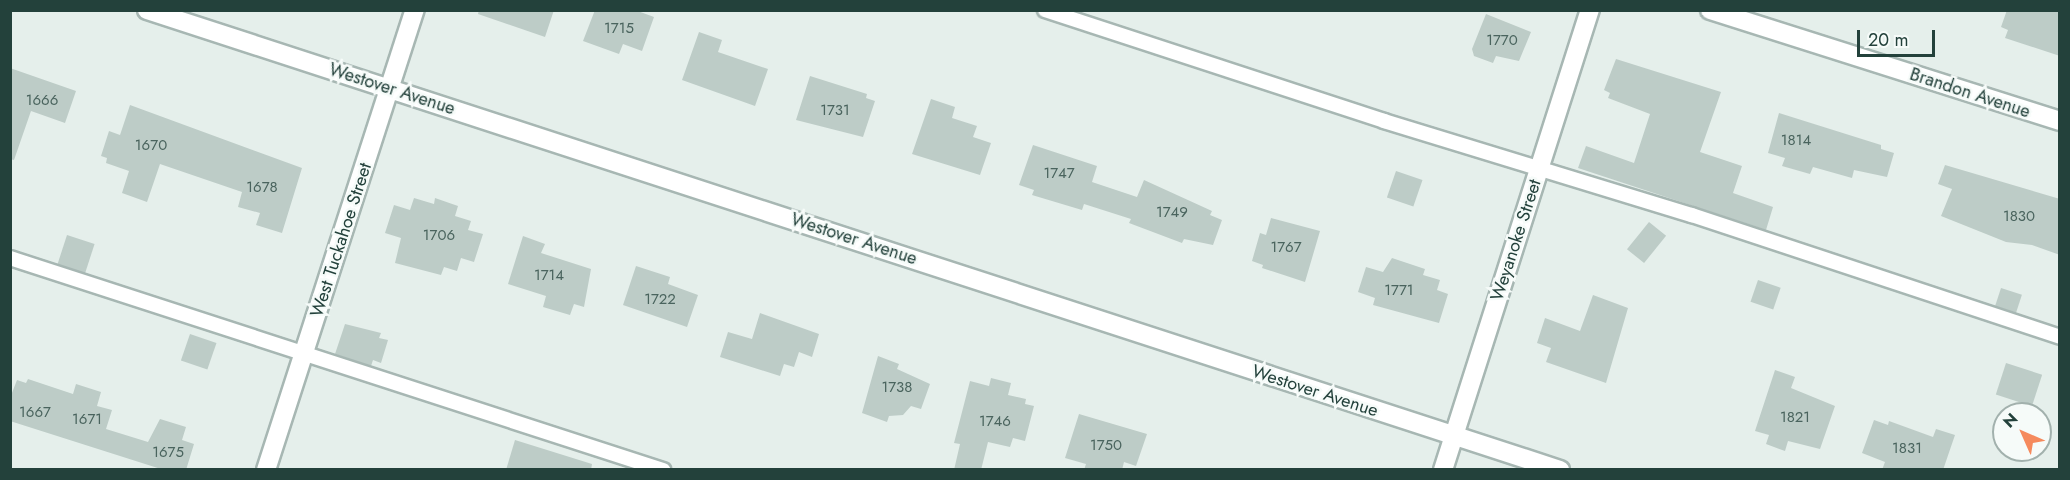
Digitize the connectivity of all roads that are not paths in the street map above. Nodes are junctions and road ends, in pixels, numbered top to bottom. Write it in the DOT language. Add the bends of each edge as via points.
graph roads {
  1 [pos="147,10"];
  2 [pos="415,10"];
  3 [pos="1045,10"];
  4 [pos="1590,10"];
  5 [pos="1710,10"];
  6 [pos="390,88"];
  7 [pos="2060,121"];
  8 [pos="1539,169"];
  9 [pos="10,258"];
  10 [pos="2060,337"];
  11 [pos="305,355"];
  12 [pos="1454,435"];
  13 [pos="266,470"];
  14 [pos="663,470"];
  15 [pos="1443,470"];
  16 [pos="1560,470"];
  1 -- 6 [label="street, Westover Avenue"];
  2 -- 6 [label="street, West Tuckahoe Street"];
  3 -- 8 [label="lane"];
  4 -- 8 [label="street, Weyanoke Street"];
  5 -- 7 [label="street, Brandon Avenue"];
  6 -- 11 [label="street, West Tuckahoe Street"];
  6 -- 12 [label="street, Westover Avenue"];
  8 -- 10 [label="lane" via="1692,214"];
  8 -- 12 [label="street, Weyanoke Street"];
  9 -- 11 [label="lane"];
  11 -- 13 [label="street, West Tuckahoe Street"];
  11 -- 14 [label="lane"];
  12 -- 15 [label="street, Weyanoke Street"];
  12 -- 16 [label="street, Westover Avenue"];
}
